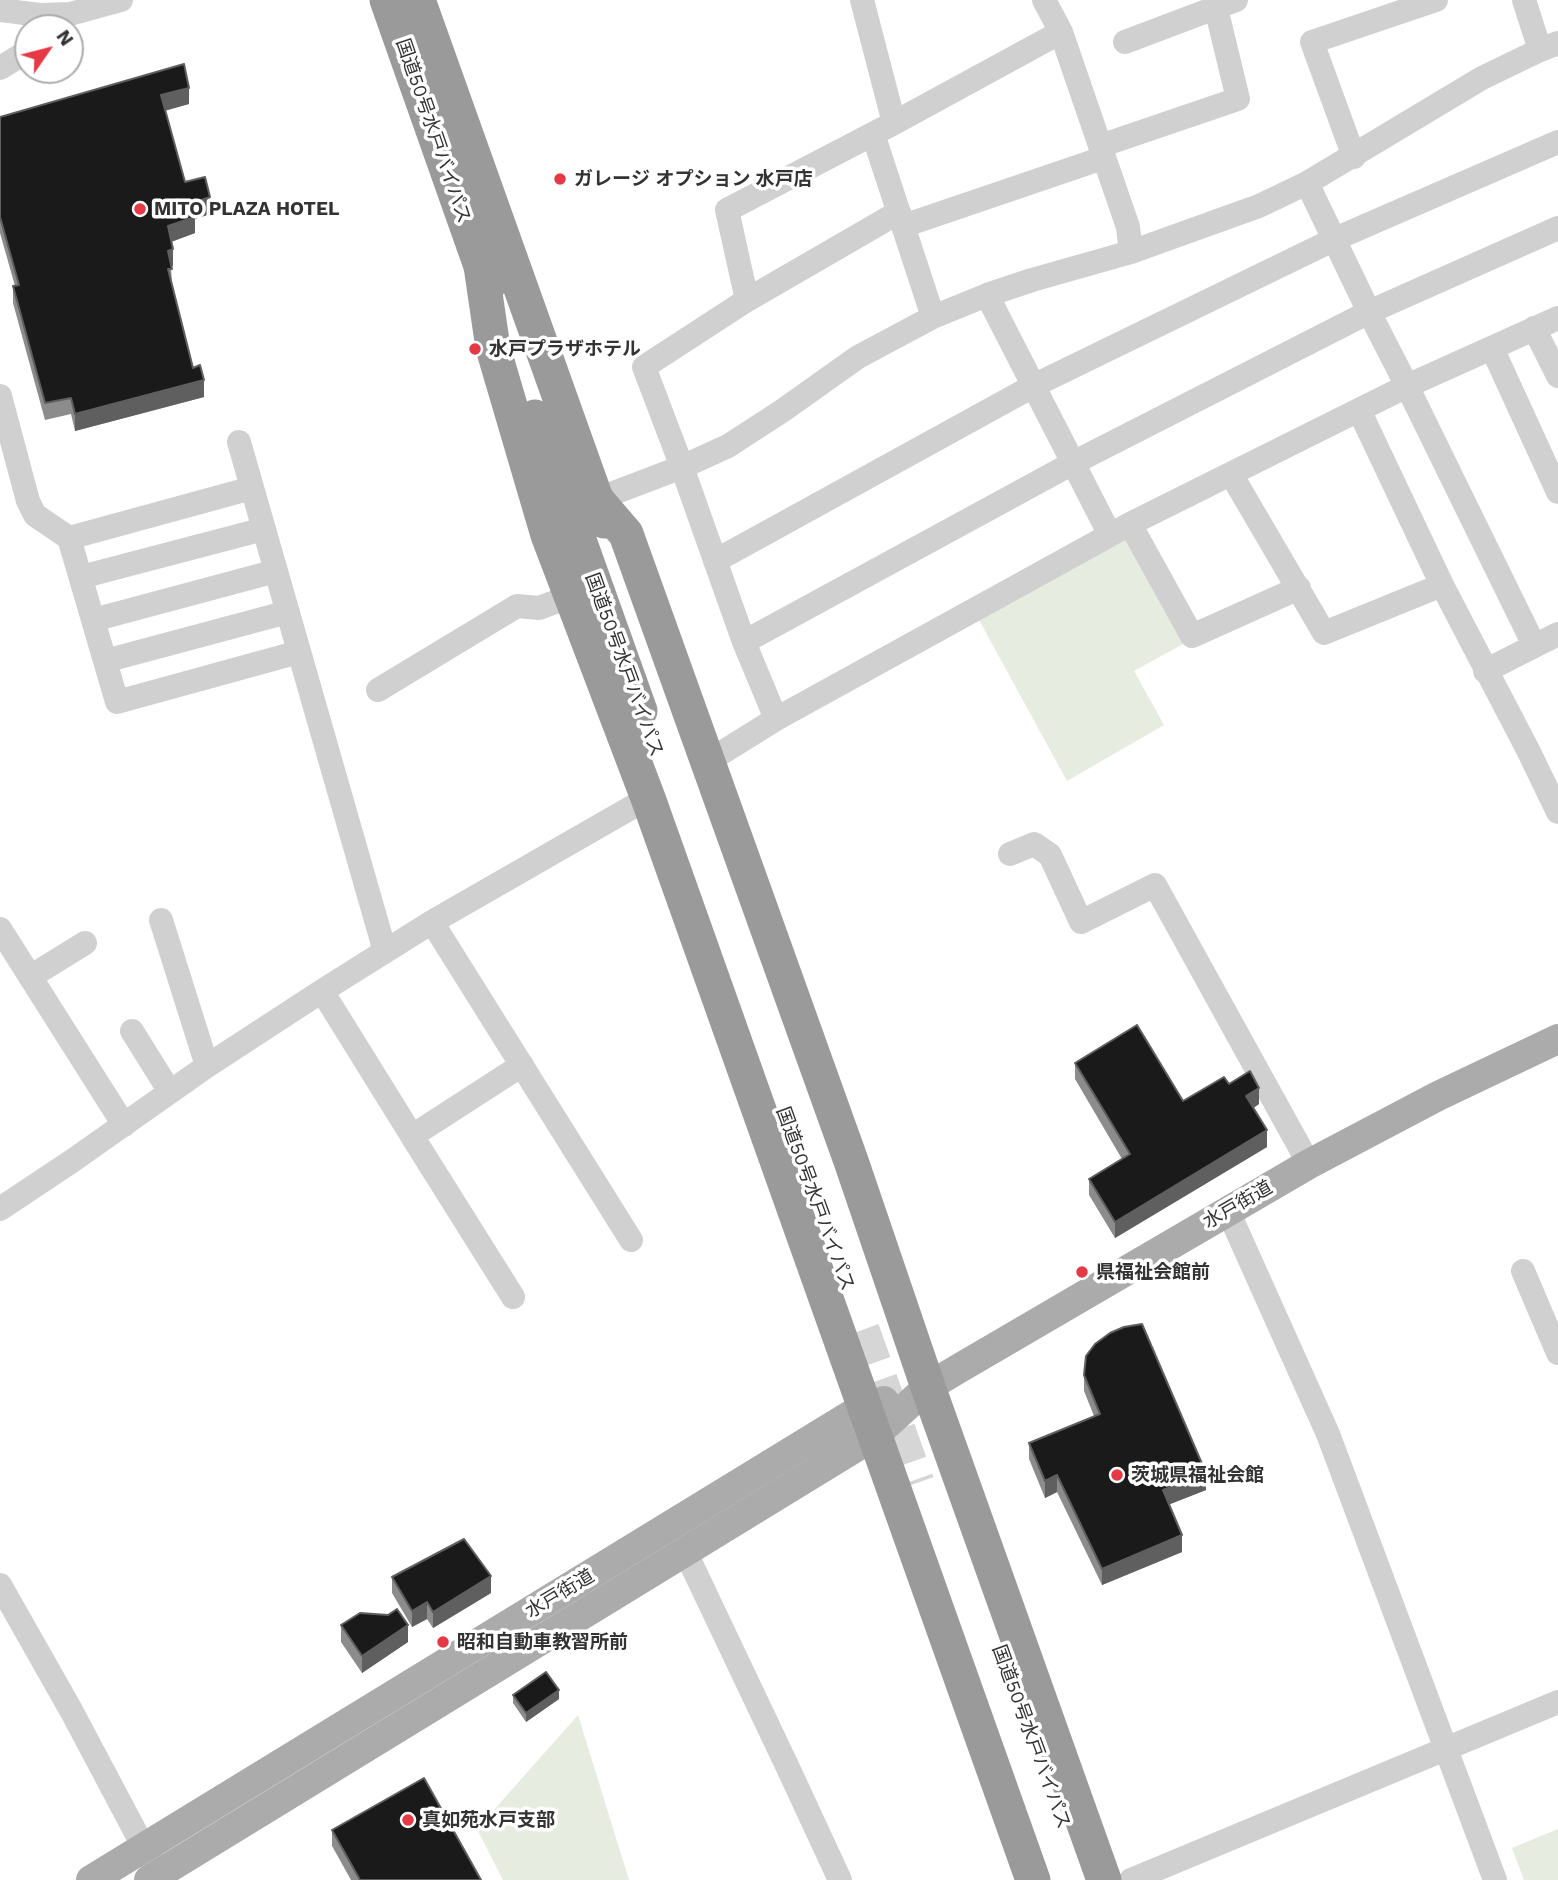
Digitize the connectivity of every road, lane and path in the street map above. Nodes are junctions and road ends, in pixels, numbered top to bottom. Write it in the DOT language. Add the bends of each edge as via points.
graph roads {
  1 [pos="387,0"];
  2 [pos="418,0"];
  3 [pos="862,0"];
  4 [pos="1044,0"];
  5 [pos="1436,0"];
  6 [pos="1524,0"];
  7 [pos="108,2"];
  8 [pos="1226,4"];
  9 [pos="0,10"];
  10 [pos="1370,11"];
  11 [pos="32,14"];
  12 [pos="80,14"];
  13 [pos="1061,32"];
  14 [pos="1125,42"];
  15 [pos="1549,47"];
  16 [pos="883,129"];
  17 [pos="1558,142"];
  18 [pos="1102,152"];
  19 [pos="1353,157"];
  20 [pos="1307,183"];
  21 [pos="901,219"];
  22 [pos="1558,228"];
  23 [pos="1335,239"];
  24 [pos="1131,252"];
  25 [pos="987,295"];
  26 [pos="747,300"];
  27 [pos="1368,312"];
  28 [pos="933,317"];
  29 [pos="1558,318"];
  30 [pos="1534,328"];
  31 [pos="1492,348"];
  32 [pos="1558,376"];
  33 [pos="1035,385"];
  34 [pos="1407,386"];
  35 [pos="0,396"];
  36 [pos="1359,410"];
  37 [pos="239,442"];
  38 [pos="1073,463"];
  39 [pos="682,467"];
  40 [pos="1231,474"];
  41 [pos="252,488"];
  42 [pos="1558,492"];
  43 [pos="571,515"];
  44 [pos="264,529"];
  45 [pos="1120,529"];
  46 [pos="69,538"];
  47 [pos="715,561"];
  48 [pos="276,572"];
  49 [pos="80,577"];
  50 [pos="1442,585"];
  51 [pos="1299,588"];
  52 [pos="571,596"];
  53 [pos="288,612"];
  54 [pos="93,620"];
  55 [pos="1558,634"];
  56 [pos="744,642"];
  57 [pos="1534,645"];
  58 [pos="299,652"];
  59 [pos="105,661"];
  60 [pos="1485,671"];
  61 [pos="378,690"];
  62 [pos="776,719"];
  63 [pos="708,762"];
  64 [pos="648,798"];
  65 [pos="1558,813"];
  66 [pos="1010,854"];
  67 [pos="161,920"];
  68 [pos="432,922"];
  69 [pos="0,929"];
  70 [pos="85,943"];
  71 [pos="384,952"];
  72 [pos="30,977"];
  73 [pos="322,991"];
  74 [pos="132,1031"];
  75 [pos="1558,1039"];
  76 [pos="522,1065"];
  77 [pos="207,1066"];
  78 [pos="170,1092"];
  79 [pos="124,1125"];
  80 [pos="412,1136"];
  81 [pos="1309,1164"];
  82 [pos="0,1209"];
  83 [pos="1228,1211"];
  84 [pos="631,1240"];
  85 [pos="1523,1271"];
  86 [pos="513,1297"];
  87 [pos="873,1327"];
  88 [pos="1558,1353"];
  89 [pos="928,1387"];
  90 [pos="869,1422"];
  91 [pos="685,1551"];
  92 [pos="4,1599"];
  93 [pos="1558,1702"];
  94 [pos="1446,1750"];
  95 [pos="145,1847"];
  96 [pos="1178,1871"];
  97 [pos="156,1878"];
  98 [pos="91,1880"];
  99 [pos="840,1880"];
  100 [pos="1033,1880"];
  101 [pos="1057,1880"];
  102 [pos="1082,1880"];
  103 [pos="1104,1880"];
  104 [pos="1131,1880"];
  105 [pos="1495,1880"];
  1 -- 43 [label="highway, 国道50号水戸バイパス" via="481,266 493,348"];
  2 -- 43 [label="highway, 国道50号水戸バイパス" via="534,328"];
  3 -- 16 [label="street"];
  4 -- 13 [label="street"];
  5 -- 10 [label="street"];
  6 -- 15 [label="street"];
  7 -- 12 [label="street"];
  8 -- 14 [label="street"];
  8 -- 18 [label="street" via="1238,99"];
  9 -- 11 [label="street"];
  10 -- 19 [label="street" via="1312,42"];
  13 -- 16 [label="street"];
  13 -- 18 [label="street"];
  15 -- 19 [label="street" via="1482,78"];
  16 -- 21 [label="street"];
  16 -- 26 [label="street" via="727,210"];
  17 -- 23 [label="street"];
  18 -- 21 [label="street"];
  18 -- 24 [label="street" via="1128,228"];
  19 -- 20 [label="street"];
  20 -- 23 [label="street"];
  20 -- 24 [label="street" via="1259,206"];
  21 -- 26 [label="street"];
  21 -- 28 [label="street"];
  22 -- 27 [label="street"];
  23 -- 27 [label="street"];
  23 -- 33 [label="street"];
  24 -- 25 [label="street"];
  25 -- 28 [label="street"];
  25 -- 33 [label="street"];
  26 -- 39 [label="street" via="645,367"];
  27 -- 34 [label="street"];
  27 -- 38 [label="street"];
  28 -- 39 [label="street" via="858,357 746,435"];
  29 -- 30 [label="street"];
  30 -- 31 [label="street"];
  30 -- 32 [label="street"];
  31 -- 34 [label="street"];
  31 -- 42 [label="street"];
  33 -- 38 [label="street"];
  33 -- 47 [label="street"];
  34 -- 36 [label="street"];
  34 -- 57 [label="street"];
  35 -- 46 [label="street" via="28,501 35,515"];
  36 -- 40 [label="street"];
  36 -- 50 [label="street"];
  37 -- 41 [label="street"];
  38 -- 45 [label="street"];
  38 -- 56 [label="street"];
  39 -- 43 [label="street"];
  39 -- 47 [label="street"];
  40 -- 45 [label="street"];
  40 -- 51 [label="street"];
  41 -- 44 [label="street"];
  41 -- 46 [label="street"];
  43 -- 52 [label="highway"];
  43 -- 63 [label="highway" via="626,534"];
  43 -- 87 [label="highway, 国道50号水戸バイパス"];
  44 -- 48 [label="street"];
  44 -- 49 [label="street"];
  45 -- 51 [label="street" via="1192,636"];
  45 -- 62 [label="street"];
  46 -- 49 [label="street"];
  47 -- 56 [label="street"];
  48 -- 53 [label="street"];
  48 -- 54 [label="street"];
  49 -- 54 [label="street"];
  50 -- 51 [label="street" via="1324,633"];
  50 -- 60 [label="street"];
  52 -- 61 [label="street" via="539,608 517,606"];
  52 -- 64 [label="highway"];
  53 -- 58 [label="street"];
  53 -- 59 [label="street"];
  54 -- 59 [label="street"];
  55 -- 57 [label="street"];
  56 -- 62 [label="street"];
  57 -- 60 [label="street"];
  58 -- 59 [label="street" via="117,702"];
  58 -- 71 [label="street"];
  60 -- 65 [label="street"];
  62 -- 63 [label="street"];
  63 -- 89 [label="highway"];
  64 -- 68 [label="street"];
  64 -- 90 [label="highway"];
  66 -- 81 [label="street" via="1034,844 1050,855 1081,922 1155,885"];
  67 -- 77 [label="street"];
  68 -- 71 [label="street"];
  68 -- 76 [label="street"];
  69 -- 72 [label="street"];
  70 -- 72 [label="street"];
  71 -- 73 [label="street"];
  72 -- 79 [label="street"];
  73 -- 77 [label="street"];
  73 -- 80 [label="street"];
  74 -- 78 [label="street"];
  75 -- 81 [label="main road, 水戸街道"];
  76 -- 80 [label="street"];
  76 -- 84 [label="street"];
  77 -- 78 [label="street"];
  78 -- 79 [label="street"];
  79 -- 82 [label="street"];
  80 -- 86 [label="street"];
  81 -- 83 [label="main road, 水戸街道"];
  83 -- 89 [label="main road, 水戸街道"];
  83 -- 94 [label="street" via="1328,1434"];
  85 -- 88 [label="street"];
  89 -- 90 [label="main road, 水戸街道"];
  89 -- 103 [label="highway"];
  90 -- 91 [label="main road, 水戸街道"];
  90 -- 95 [label="main road, 水戸街道"];
  90 -- 100 [label="highway"];
  91 -- 97 [label="main road, 水戸街道"];
  91 -- 99 [label="street"];
  92 -- 95 [label="street"];
  93 -- 94 [label="street"];
  94 -- 96 [label="street"];
  94 -- 105 [label="street"];
  95 -- 97 [label="street"];
  95 -- 98 [label="main road, 水戸街道"];
  96 -- 104 [label="street"];
  101 -- 102 [label="highway, 国道50号水戸バイパス" via="927,1479"];
}
